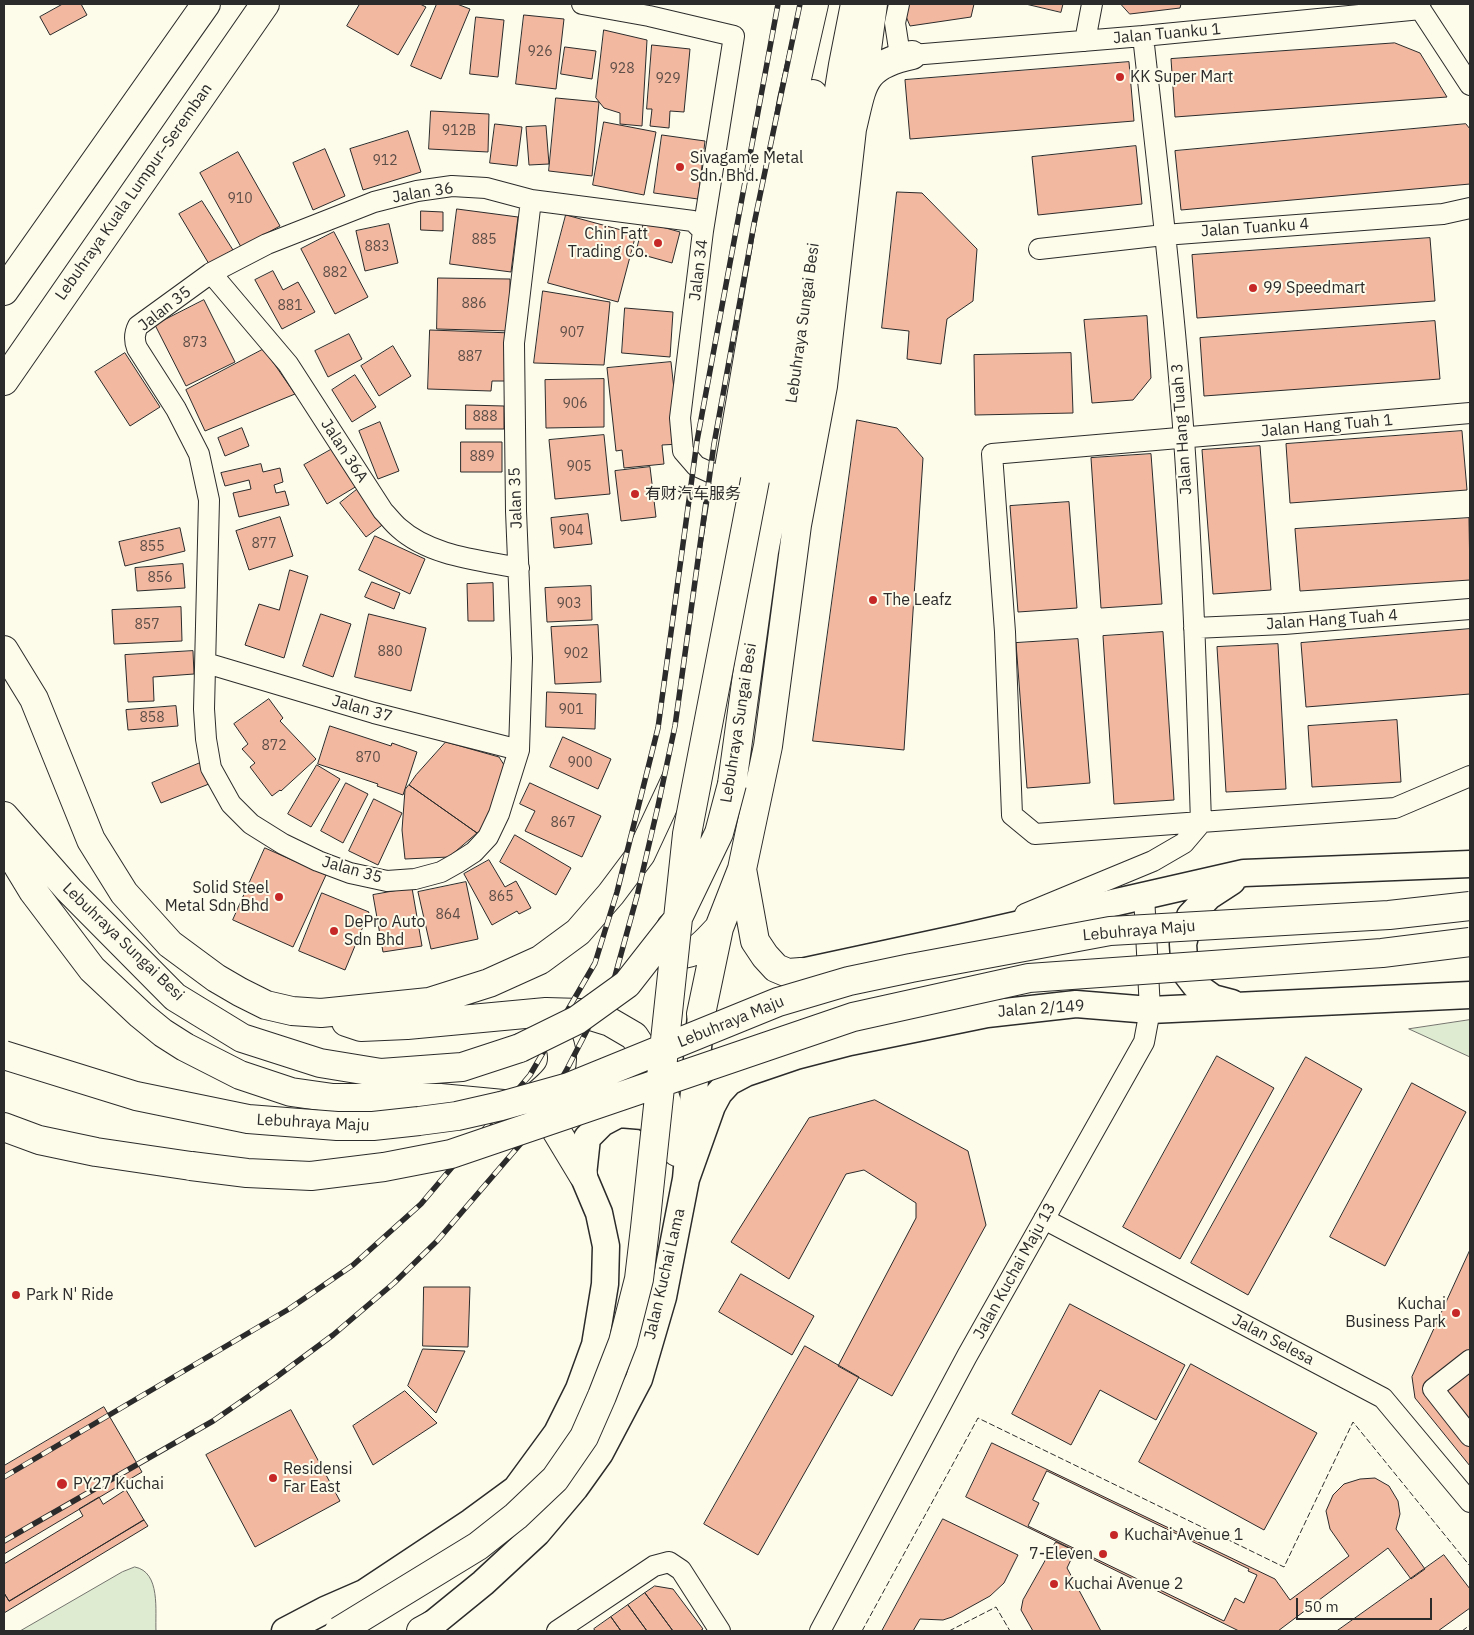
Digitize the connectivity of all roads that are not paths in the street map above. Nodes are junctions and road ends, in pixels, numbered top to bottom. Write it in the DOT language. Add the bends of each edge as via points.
graph roads {
  1 [pos="206,4"];
  2 [pos="264,4"];
  3 [pos="582,4"];
  4 [pos="814,4"];
  5 [pos="833,4"];
  6 [pos="899,4"];
  7 [pos="1092,4"];
  8 [pos="867,5"];
  9 [pos="1419,7"];
  10 [pos="1143,36"];
  11 [pos="1085,42"];
  12 [pos="906,52"];
  13 [pos="1470,86"];
  14 [pos="861,91"];
  15 [pos="531,200"];
  16 [pos="1470,208"];
  17 [pos="703,231"];
  18 [pos="1164,235"];
  19 [pos="1039,249"];
  20 [pos="211,273"];
  21 [pos="4,291"];
  22 [pos="799,367"];
  23 [pos="4,381"];
  24 [pos="1470,413"];
  25 [pos="1184,438"];
  26 [pos="727,480"];
  27 [pos="797,525"];
  28 [pos="519,568"];
  29 [pos="1470,609"];
  30 [pos="1194,628"];
  31 [pos="4,650"];
  32 [pos="206,663"];
  33 [pos="519,750"];
  34 [pos="682,766"];
  35 [pos="1470,776"];
  36 [pos="4,816"];
  37 [pos="1201,823"];
  38 [pos="4,844"];
  39 [pos="1470,864"];
  40 [pos="742,870"];
  41 [pos="1244,873"];
  42 [pos="1144,895"];
  43 [pos="1470,906"];
  44 [pos="719,928"];
  45 [pos="959,938"];
  46 [pos="1470,942"];
  47 [pos="801,972"];
  48 [pos="1470,995"];
  49 [pos="1245,1006"];
  50 [pos="1150,1010"];
  51 [pos="546,1012"];
  52 [pos="321,1013"];
  53 [pos="701,1014"];
  54 [pos="4,1055"];
  55 [pos="524,1106"];
  56 [pos="4,1127"];
  57 [pos="40,1140"];
  58 [pos="4,1145"];
  59 [pos="677,1152"];
  60 [pos="583,1174"];
  61 [pos="686,1179"];
  62 [pos="1044,1219"];
  63 [pos="1470,1360"];
  64 [pos="1470,1436"];
  65 [pos="516,1489"];
  66 [pos="1470,1502"];
  67 [pos="426,1629"];
  68 [pos="285,1631"];
  69 [pos="339,1631"];
  70 [pos="358,1631"];
  71 [pos="557,1631"];
  72 [pos="720,1631"];
  73 [pos="820,1631"];
  1 -- 21 [label="highway"];
  2 -- 23 [label="highway, Lebuhraya Kuala Lumpur–Seremban"];
  3 -- 17 [label="street, Jalan 34" via="734,36"];
  4 -- 26 [label="highway, Lebuhraya Sungai Besi" via="792,100"];
  5 -- 69 [label="highway, bridge" via="810,106 755,480 691,805 641,1262 619,1351 584,1437 555,1478 516,1516 478,1546"];
  6 -- 12 [label="street" via="895,24"];
  7 -- 11 [label="street"];
  8 -- 12 [label="highway" via="886,39"];
  8 -- 14 [label="highway"];
  8 -- 22 [label="highway, Lebuhraya Sungai Besi" via="843,65 816,231"];
  9 -- 10 [label="street, Jalan Tuanku 1"];
  9 -- 13 [label="street"];
  10 -- 11 [label="street, Jalan Tuanku 1"];
  10 -- 18 [label="street, Jalan Hang Tuah 3"];
  11 -- 12 [label="street, Jalan Tuanku 1"];
  12 -- 14 [label="highway" via="879,66 869,75"];
  14 -- 27 [label="highway" via="852,129 823,386"];
  15 -- 17 [label="street, Jalan 36" via="693,221"];
  15 -- 20 [label="street, Jalan 36" via="486,188 452,186 417,191 374,202 267,244"];
  15 -- 28 [label="street, Jalan 35" via="514,343"];
  16 -- 18 [label="street, Jalan Tuanku 4" via="1443,214"];
  17 -- 26 [label="street, Jalan 34" via="680,418 683,451 696,466"];
  18 -- 19 [label="street, Jalan Tuanku 4"];
  18 -- 25 [label="street, Jalan Hang Tuah 3"];
  20 -- 28 [label="street, Jalan 36A" via="288,364 383,511 400,529 439,550 463,558"];
  20 -- 32 [label="street, Jalan 35" via="138,326 134,333 137,348 176,409 199,454 210,500"];
  22 -- 27 [label="highway"];
  22 -- 36 [label="highway, Lebuhraya Sungai Besi, bridge" via="764,552 732,784 719,833 677,920 626,984 577,1020 520,1048 462,1068 381,1073 320,1063 242,1038 175,997 69,890"];
  24 -- 25 [label="street, Jalan Hang Tuah 1"];
  25 -- 30 [label="street, Jalan Hang Tuah 3"];
  25 -- 37 [label="street, Jalan Hang Tuah 1" via="992,454 1005,632 1012,815 1035,834"];
  26 -- 34 [label="highway, Lebuhraya Sungai Besi"];
  27 -- 40 [label="highway" via="768,746"];
  28 -- 33 [label="street, Jalan 35" via="522,658"];
  29 -- 30 [label="street, Jalan Hang Tuah 4"];
  30 -- 37 [label="street, Jalan Hang Tuah 3"];
  31 -- 52 [label="highway, Lebuhraya Sungai Besi" via="34,699 91,840 124,894 170,944 216,978 266,1005"];
  32 -- 33 [label="street, Jalan 37"];
  32 -- 33 [label="street, Jalan 35" via="204,710 211,768 231,804 252,824 283,844 350,873 387,881 415,879 441,872 474,852 488,837 499,814"];
  34 -- 44 [label="highway" via="667,904 679,954 690,955"];
  34 -- 52 [label="highway, Lebuhraya Sungai Besi" via="641,854 578,932 540,960 489,983 429,1002"];
  35 -- 37 [label="street" via="1395,808"];
  37 -- 45 [label="street" via="1184,843 1153,861"];
  38 -- 55 [label="highway" via="33,891 92,969 163,1033 240,1075 291,1092 333,1098 440,1098"];
  39 -- 41 [label="main road"];
  40 -- 44 [label="highway"];
  40 -- 47 [label="highway" via="755,941 776,968 788,973"];
  41 -- 42 [label="main road"];
  41 -- 49 [label="main road" via="1208,896 1190,916 1183,944 1185,972 1195,985 1213,998"];
  42 -- 45 [label="main road"];
  42 -- 50 [label="street, Jalan Kuchai Maju 13"];
  43 -- 54 [label="highway, Lebuhraya Maju, bridge" via="1389,915 1110,930 911,968 849,981 778,1002 569,1087 466,1114 418,1122 337,1126 248,1119 136,1096"];
  44 -- 53 [label="highway"];
  45 -- 47 [label="main road"];
  46 -- 57 [label="highway, Lebuhraya Maju, bridge" via="1382,953 1029,978 853,1017 451,1154 384,1167 312,1176 247,1173"];
  48 -- 49 [label="main road, Jalan 2/149"];
  49 -- 50 [label="main road, Jalan 2/149"];
  50 -- 61 [label="main road, Jalan 2/149" via="1076,1004 987,1014 850,1042 746,1074 729,1082 719,1093"];
  50 -- 62 [label="street, Jalan Kuchai Maju 13" via="1144,1042"];
  51 -- 52 [label="highway" via="407,1026 361,1027"];
  51 -- 55 [label="highway" via="561,1045 563,1059 557,1076"];
  51 -- 59 [label="highway" via="581,1013 610,1022 634,1036 657,1071"];
  53 -- 61 [label="main road, Jalan Kuchai Lama"];
  55 -- 60 [label="highway" via="548,1117"];
  56 -- 57 [label="highway, Lebuhraya Maju"];
  57 -- 58 [label="highway"];
  59 -- 60 [label="main road" via="661,1126 643,1116 619,1114 602,1122 587,1138"];
  59 -- 61 [label="main road"];
  60 -- 65 [label="main road" via="599,1213 606,1246 605,1284 595,1345 579,1389 557,1433"];
  61 -- 67 [label="main road, Jalan Kuchai Lama" via="663,1297 639,1379 604,1446 575,1488 537,1533"];
  62 -- 66 [label="street, Jalan Selesa" via="1383,1398"];
  62 -- 73 [label="street, Jalan Kuchai Maju 13"];
  63 -- 64 [label="street" via="1433,1389"];
  65 -- 68 [label="main road" via="364,1593"];
  65 -- 70 [label="main road" via="485,1527 434,1578"];
  71 -- 72 [label="street" via="654,1566 668,1562 681,1570"];
}
